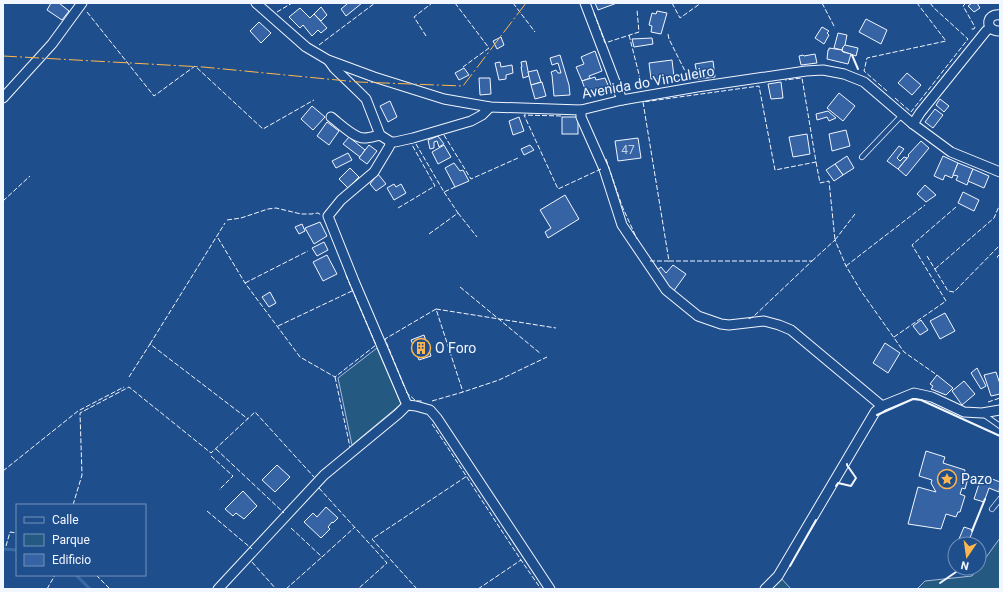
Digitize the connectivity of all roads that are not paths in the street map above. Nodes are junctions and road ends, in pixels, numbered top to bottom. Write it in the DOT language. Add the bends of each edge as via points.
graph roads {
  1 [pos="82,3"];
  2 [pos="256,3"];
  3 [pos="585,3"];
  4 [pos="1000,15"];
  5 [pos="990,28"];
  6 [pos="1000,31"];
  7 [pos="328,60"];
  8 [pos="3,98"];
  9 [pos="622,100"];
  10 [pos="490,107"];
  11 [pos="581,110"];
  12 [pos="902,115"];
  13 [pos="331,117"];
  14 [pos="913,124"];
  15 [pos="380,135"];
  16 [pos="391,142"];
  17 [pos="862,158"];
  18 [pos="1000,172"];
  19 [pos="407,405"];
  20 [pos="882,406"];
  21 [pos="1000,410"];
  22 [pos="982,413"];
  23 [pos="1000,426"];
  24 [pos="1000,499"];
  25 [pos="992,509"];
  26 [pos="218,589"];
  27 [pos="550,589"];
  28 [pos="765,589"];
  1 -- 8 [label="street" via="52,44"];
  2 -- 7 [label="street" via="306,47"];
  3 -- 9 [label="street"];
  4 -- 5 [label="street" via="990,18"];
  5 -- 6 [label="street"];
  5 -- 14 [label="street"];
  7 -- 10 [label="street, Avenida do Vinculeiro" via="444,99"];
  7 -- 15 [label="street" via="366,99"];
  9 -- 11 [label="street, Avenida do Vinculeiro"];
  9 -- 12 [label="street, Avenida do Vinculeiro" via="705,85 806,70 823,70 844,74 864,82"];
  10 -- 11 [label="street, Avenida do Vinculeiro"];
  10 -- 16 [label="street" via="471,121"];
  11 -- 20 [label="street" via="581,117 604,169 622,225 666,290 698,316 721,324 764,321 791,330"];
  12 -- 14 [label="street, Avenida do Vinculeiro"];
  12 -- 17 [label="lane"];
  13 -- 15 [label="street" via="362,138"];
  14 -- 18 [label="street, Avenida do Vinculeiro" via="951,152"];
  15 -- 16 [label="street"];
  16 -- 19 [label="street" via="374,172 341,200 328,216"];
  19 -- 26 [label="street" via="324,475"];
  19 -- 27 [label="street" via="430,410 438,418"];
  20 -- 22 [label="street" via="914,393 932,397 964,412"];
  20 -- 28 [label="street" via="874,412 778,576"];
  21 -- 22 [label="street"];
  22 -- 23 [label="lane"];
  24 -- 25 [label="lane"];
}
